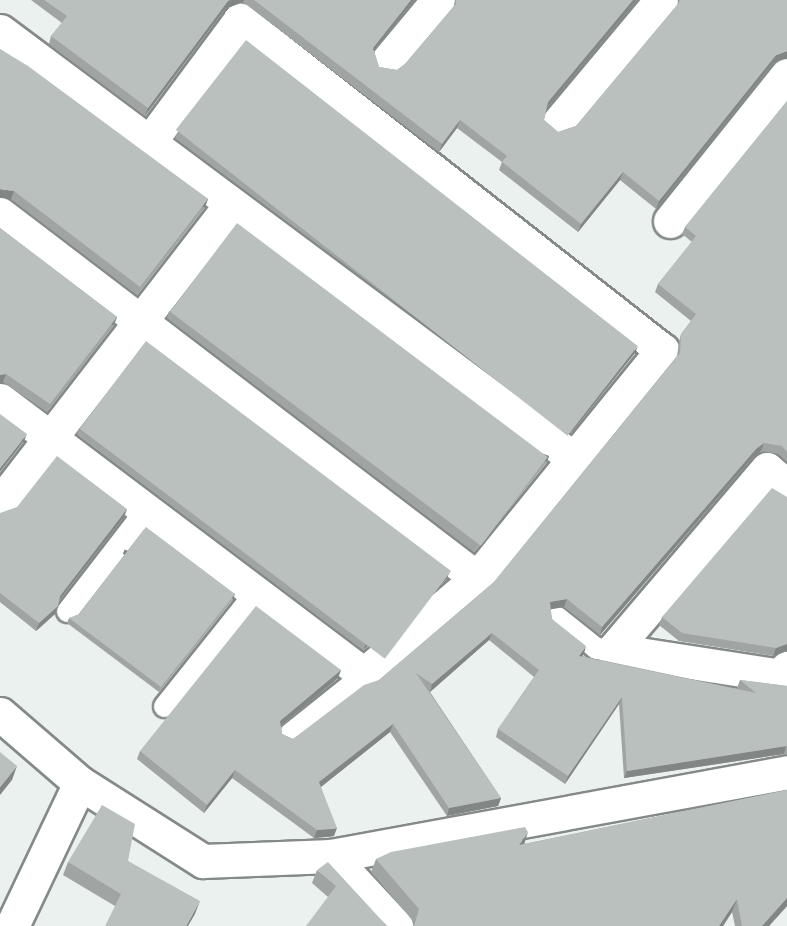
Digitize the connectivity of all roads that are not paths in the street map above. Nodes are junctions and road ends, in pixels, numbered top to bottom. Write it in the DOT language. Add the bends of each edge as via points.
graph roads {
  1 [pos="438,0"];
  2 [pos="661,0"];
  3 [pos="0,31"];
  4 [pos="388,60"];
  5 [pos="787,75"];
  6 [pos="559,122"];
  7 [pos="150,141"];
  8 [pos="230,205"];
  9 [pos="0,214"];
  10 [pos="670,221"];
  11 [pos="139,322"];
  12 [pos="0,400"];
  13 [pos="50,439"];
  14 [pos="577,461"];
  15 [pos="787,486"];
  16 [pos="0,503"];
  17 [pos="145,510"];
  18 [pos="477,579"];
  19 [pos="255,592"];
  20 [pos="67,610"];
  21 [pos="557,617"];
  22 [pos="613,650"];
  23 [pos="787,668"];
  24 [pos="364,674"];
  25 [pos="164,706"];
  26 [pos="0,714"];
  27 [pos="289,734"];
  28 [pos="787,772"];
  29 [pos="80,783"];
  30 [pos="331,856"];
  31 [pos="12,926"];
  32 [pos="396,926"];
  1 -- 4 [label="street"];
  2 -- 6 [label="street"];
  3 -- 7 [label="street"];
  5 -- 10 [label="street"];
  7 -- 8 [label="street"];
  7 -- 14 [label="street" via="240,21 663,350"];
  8 -- 11 [label="street"];
  8 -- 14 [label="street"];
  9 -- 11 [label="street"];
  11 -- 13 [label="street"];
  11 -- 18 [label="street"];
  12 -- 13 [label="street"];
  13 -- 16 [label="street"];
  13 -- 17 [label="street"];
  14 -- 18 [label="street"];
  15 -- 22 [label="street" via="767,469"];
  17 -- 19 [label="street"];
  17 -- 20 [label="lane"];
  18 -- 24 [label="street"];
  19 -- 24 [label="street"];
  19 -- 25 [label="lane"];
  21 -- 22 [label="lane" via="596,648"];
  22 -- 23 [label="street" via="780,676"];
  24 -- 27 [label="lane"];
  26 -- 29 [label="street"];
  28 -- 30 [label="street"];
  29 -- 30 [label="street" via="203,861"];
  29 -- 31 [label="street"];
  30 -- 32 [label="street"];
}
